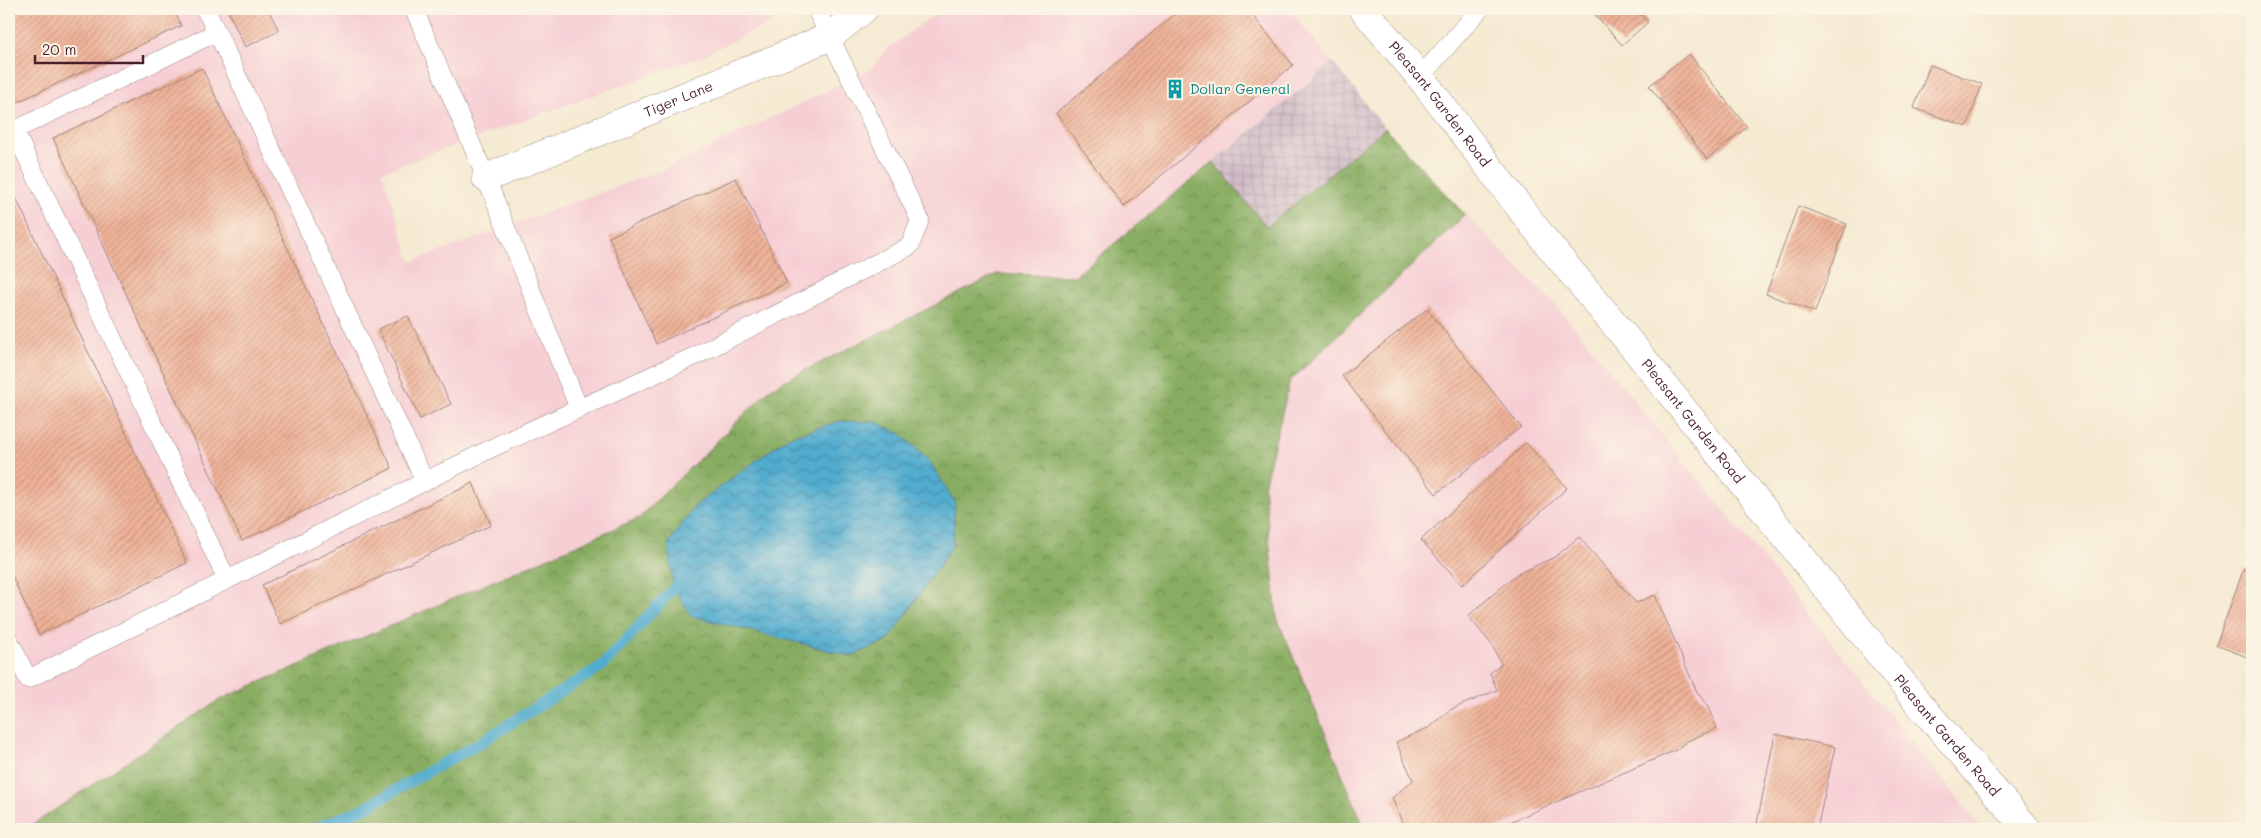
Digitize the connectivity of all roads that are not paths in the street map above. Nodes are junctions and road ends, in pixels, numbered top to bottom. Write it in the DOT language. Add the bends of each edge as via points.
graph roads {
  1 [pos="205,9"];
  2 [pos="414,9"];
  3 [pos="816,9"];
  4 [pos="864,9"];
  5 [pos="1363,9"];
  6 [pos="1480,9"];
  7 [pos="217,32"];
  8 [pos="829,37"];
  9 [pos="1420,77"];
  10 [pos="12,132"];
  11 [pos="486,178"];
  12 [pos="579,408"];
  13 [pos="425,482"];
  14 [pos="227,580"];
  15 [pos="9,640"];
  16 [pos="2027,829"];
  1 -- 7 [label="lane"];
  2 -- 11 [label="lane"];
  3 -- 8 [label="lane"];
  4 -- 8 [label="street, Tiger Lane"];
  5 -- 9 [label="street, Pleasant Garden Road"];
  6 -- 9 [label="lane"];
  7 -- 10 [label="lane"];
  7 -- 13 [label="lane"];
  8 -- 11 [label="street, Tiger Lane"];
  8 -- 12 [label="lane" via="920,220 910,246 693,357"];
  9 -- 16 [label="street, Pleasant Garden Road" via="1546,243 1921,706"];
  10 -- 14 [label="lane"];
  11 -- 12 [label="lane"];
  12 -- 13 [label="lane"];
  13 -- 14 [label="lane"];
  14 -- 15 [label="lane" via="28,679"];
}
